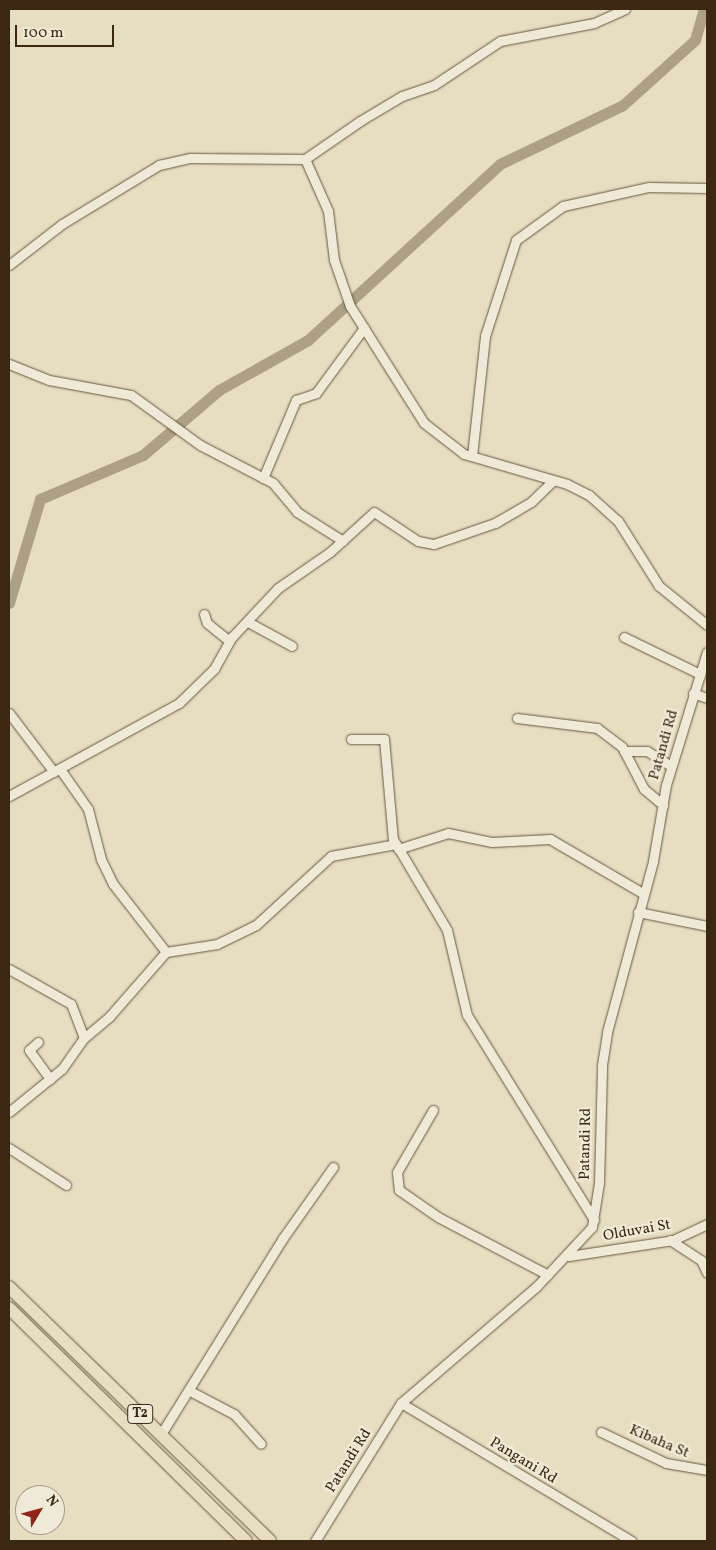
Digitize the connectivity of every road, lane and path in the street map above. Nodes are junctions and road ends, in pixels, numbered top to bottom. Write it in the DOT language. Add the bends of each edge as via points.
graph roads {
  1 [pos="626,9"];
  2 [pos="305,159"];
  3 [pos="707,188"];
  4 [pos="9,265"];
  5 [pos="364,328"];
  6 [pos="9,364"];
  7 [pos="472,456"];
  8 [pos="263,478"];
  9 [pos="552,482"];
  10 [pos="343,541"];
  11 [pos="204,614"];
  12 [pos="248,622"];
  13 [pos="707,625"];
  14 [pos="624,637"];
  15 [pos="229,641"];
  16 [pos="292,646"];
  17 [pos="707,652"];
  18 [pos="221,654"];
  19 [pos="209,663"];
  20 [pos="700,674"];
  21 [pos="693,693"];
  22 [pos="707,698"];
  23 [pos="9,713"];
  24 [pos="517,718"];
  25 [pos="351,739"];
  26 [pos="624,750"];
  27 [pos="672,766"];
  28 [pos="57,770"];
  29 [pos="9,796"];
  30 [pos="663,805"];
  31 [pos="397,847"];
  32 [pos="644,894"];
  33 [pos="638,912"];
  34 [pos="707,926"];
  35 [pos="166,952"];
  36 [pos="9,969"];
  37 [pos="84,1038"];
  38 [pos="38,1042"];
  39 [pos="50,1079"];
  40 [pos="432,1110"];
  41 [pos="9,1112"];
  42 [pos="9,1148"];
  43 [pos="333,1167"];
  44 [pos="66,1185"];
  45 [pos="594,1220"];
  46 [pos="707,1224"];
  47 [pos="670,1240"];
  48 [pos="569,1256"];
  49 [pos="707,1273"];
  50 [pos="548,1275"];
  51 [pos="9,1287"];
  52 [pos="9,1308"];
  53 [pos="55,1332"];
  54 [pos="46,1343"];
  55 [pos="89,1366"];
  56 [pos="79,1376"];
  57 [pos="190,1391"];
  58 [pos="402,1403"];
  59 [pos="601,1432"];
  60 [pos="161,1434"];
  61 [pos="261,1444"];
  62 [pos="707,1470"];
  63 [pos="246,1541"];
  64 [pos="270,1541"];
  65 [pos="315,1541"];
  66 [pos="632,1541"];
  1 -- 2 [label="street" via="594,23 500,41 434,85 402,96 360,120"];
  2 -- 4 [label="street" via="190,158 167,162 62,224"];
  2 -- 5 [label="street" via="328,211 334,260 346,298"];
  3 -- 7 [label="street" via="649,187 563,206 516,240 485,336"];
  5 -- 7 [label="street" via="424,423 449,447"];
  5 -- 8 [label="street" via="316,393 296,400"];
  6 -- 8 [label="street" via="48,380 132,395 200,445"];
  7 -- 9 [label="street"];
  8 -- 10 [label="street" via="280,489 297,512"];
  9 -- 10 [label="street" via="525,506 455,539 422,543 375,511"];
  9 -- 13 [label="street" via="579,488 612,515 659,586"];
  10 -- 12 [label="street" via="278,588"];
  11 -- 15 [label="street" via="207,623"];
  12 -- 15 [label="street"];
  12 -- 16 [label="street"];
  14 -- 20 [label="street"];
  15 -- 18 [label="street"];
  17 -- 20 [label="street, Patandi Rd"];
  18 -- 19 [label="street"];
  18 -- 28 [label="street" via="204,680 170,709"];
  20 -- 21 [label="street, Patandi Rd"];
  21 -- 22 [label="street"];
  21 -- 27 [label="street, Patandi Rd"];
  23 -- 28 [label="street"];
  24 -- 26 [label="street" via="589,725"];
  25 -- 31 [label="street" via="384,739"];
  26 -- 27 [label="street" via="647,751"];
  26 -- 30 [label="street" via="644,789"];
  27 -- 30 [label="street, Patandi Rd"];
  28 -- 29 [label="street"];
  28 -- 35 [label="street" via="88,809 101,859 113,884"];
  30 -- 32 [label="street, Patandi Rd"];
  31 -- 32 [label="street" via="448,833 492,842 550,840"];
  31 -- 35 [label="street" via="331,856 256,925 217,944"];
  31 -- 45 [label="street" via="447,930 467,1015"];
  32 -- 33 [label="street, Patandi Rd"];
  33 -- 34 [label="street"];
  33 -- 45 [label="street, Patandi Rd" via="602,1065"];
  35 -- 37 [label="street" via="115,1011"];
  36 -- 37 [label="street" via="71,1004"];
  37 -- 39 [label="street"];
  38 -- 39 [label="street" via="29,1050"];
  39 -- 41 [label="street"];
  40 -- 50 [label="street" via="397,1172 399,1190 438,1216"];
  42 -- 44 [label="street"];
  43 -- 57 [label="street" via="283,1238"];
  45 -- 48 [label="street, Patandi Rd"];
  46 -- 47 [label="street, Olduvai St"];
  47 -- 48 [label="street, Olduvai St"];
  47 -- 49 [label="street" via="701,1260"];
  48 -- 50 [label="street, Patandi Rd"];
  50 -- 58 [label="street, Patandi Rd"];
  51 -- 53 [label="highway, T2"];
  52 -- 54 [label="highway, T2"];
  53 -- 54 [label="highway"];
  53 -- 55 [label="highway, T2"];
  54 -- 56 [label="highway, T2"];
  55 -- 56 [label="highway"];
  55 -- 60 [label="highway, T2"];
  56 -- 63 [label="highway, T2"];
  57 -- 60 [label="street"];
  57 -- 61 [label="street" via="234,1414"];
  58 -- 65 [label="street, Patandi Rd"];
  58 -- 66 [label="street, Pangani Rd"];
  59 -- 62 [label="street, Kibaha St" via="666,1463"];
  60 -- 64 [label="highway, T2"];
}
